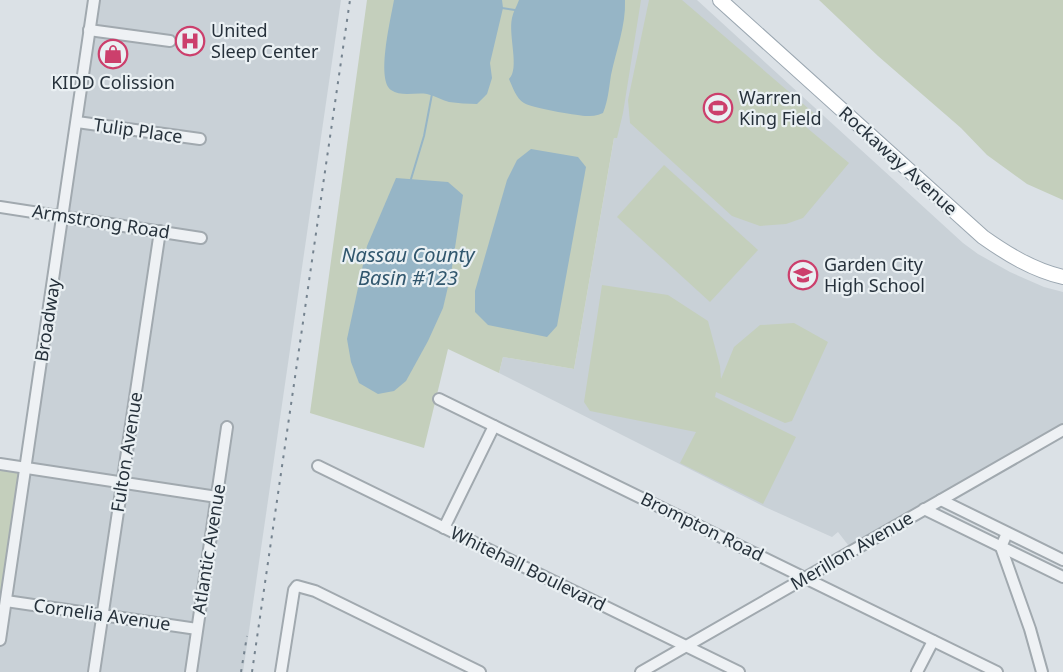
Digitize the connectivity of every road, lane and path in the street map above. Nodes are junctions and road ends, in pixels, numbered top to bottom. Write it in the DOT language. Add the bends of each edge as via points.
graph roads {
  1 [pos="94,0"];
  2 [pos="720,0"];
  3 [pos="89,30"];
  4 [pos="170,41"];
  5 [pos="77,122"];
  6 [pos="200,139"];
  7 [pos="0,207"];
  8 [pos="63,216"];
  9 [pos="160,231"];
  10 [pos="201,237"];
  11 [pos="1061,278"];
  12 [pos="439,399"];
  13 [pos="494,426"];
  14 [pos="227,427"];
  15 [pos="1062,432"];
  16 [pos="0,464"];
  17 [pos="318,466"];
  18 [pos="26,468"];
  19 [pos="123,482"];
  20 [pos="217,497"];
  21 [pos="941,500"];
  22 [pos="924,509"];
  23 [pos="444,528"];
  24 [pos="1007,532"];
  25 [pos="1001,547"];
  26 [pos="1063,560"];
  27 [pos="1063,577"];
  28 [pos="805,578"];
  29 [pos="6,601"];
  30 [pos="103,615"];
  31 [pos="197,628"];
  32 [pos="0,640"];
  33 [pos="933,641"];
  34 [pos="687,646"];
  35 [pos="94,672"];
  36 [pos="191,672"];
  37 [pos="281,672"];
  38 [pos="480,672"];
  39 [pos="641,672"];
  40 [pos="739,672"];
  41 [pos="917,672"];
  42 [pos="997,672"];
  43 [pos="1042,672"];
  1 -- 3 [label="street, Broadway"];
  2 -- 11 [label="main road, Rockaway Avenue" via="982,237 1010,255"];
  3 -- 4 [label="street"];
  3 -- 5 [label="street, Broadway"];
  5 -- 6 [label="street, Tulip Place"];
  5 -- 8 [label="street, Broadway"];
  7 -- 8 [label="street, Armstrong Road"];
  8 -- 9 [label="street, Armstrong Road"];
  8 -- 18 [label="street, Broadway"];
  9 -- 10 [label="street, Armstrong Road"];
  9 -- 19 [label="street, Fulton Avenue"];
  12 -- 13 [label="street, Brompton Road"];
  13 -- 23 [label="street"];
  13 -- 28 [label="street, Brompton Road"];
  14 -- 20 [label="street, Atlantic Avenue"];
  15 -- 21 [label="street, Merillon Avenue"];
  16 -- 18 [label="street"];
  17 -- 23 [label="street, Whitehall Boulevard"];
  18 -- 19 [label="street"];
  18 -- 29 [label="street, Broadway"];
  19 -- 20 [label="street"];
  19 -- 30 [label="street, Fulton Avenue"];
  20 -- 31 [label="street, Atlantic Avenue"];
  21 -- 22 [label="street, Merillon Avenue"];
  21 -- 24 [label="street"];
  22 -- 25 [label="street"];
  22 -- 28 [label="street, Merillon Avenue"];
  23 -- 34 [label="street, Whitehall Boulevard"];
  24 -- 25 [label="street"];
  24 -- 26 [label="street"];
  25 -- 27 [label="street"];
  25 -- 43 [label="street"];
  28 -- 33 [label="street, Brompton Road"];
  28 -- 34 [label="street, Merillon Avenue"];
  29 -- 30 [label="street, Cornelia Avenue"];
  29 -- 32 [label="street, Broadway"];
  30 -- 31 [label="street, Cornelia Avenue"];
  30 -- 35 [label="street, Fulton Avenue"];
  31 -- 36 [label="street, Atlantic Avenue"];
  33 -- 41 [label="street"];
  33 -- 42 [label="street, Brompton Road"];
  34 -- 39 [label="street, Merillon Avenue"];
  34 -- 40 [label="street, Whitehall Boulevard"];
  37 -- 38 [label="street" via="297,586 315,591"];
}
